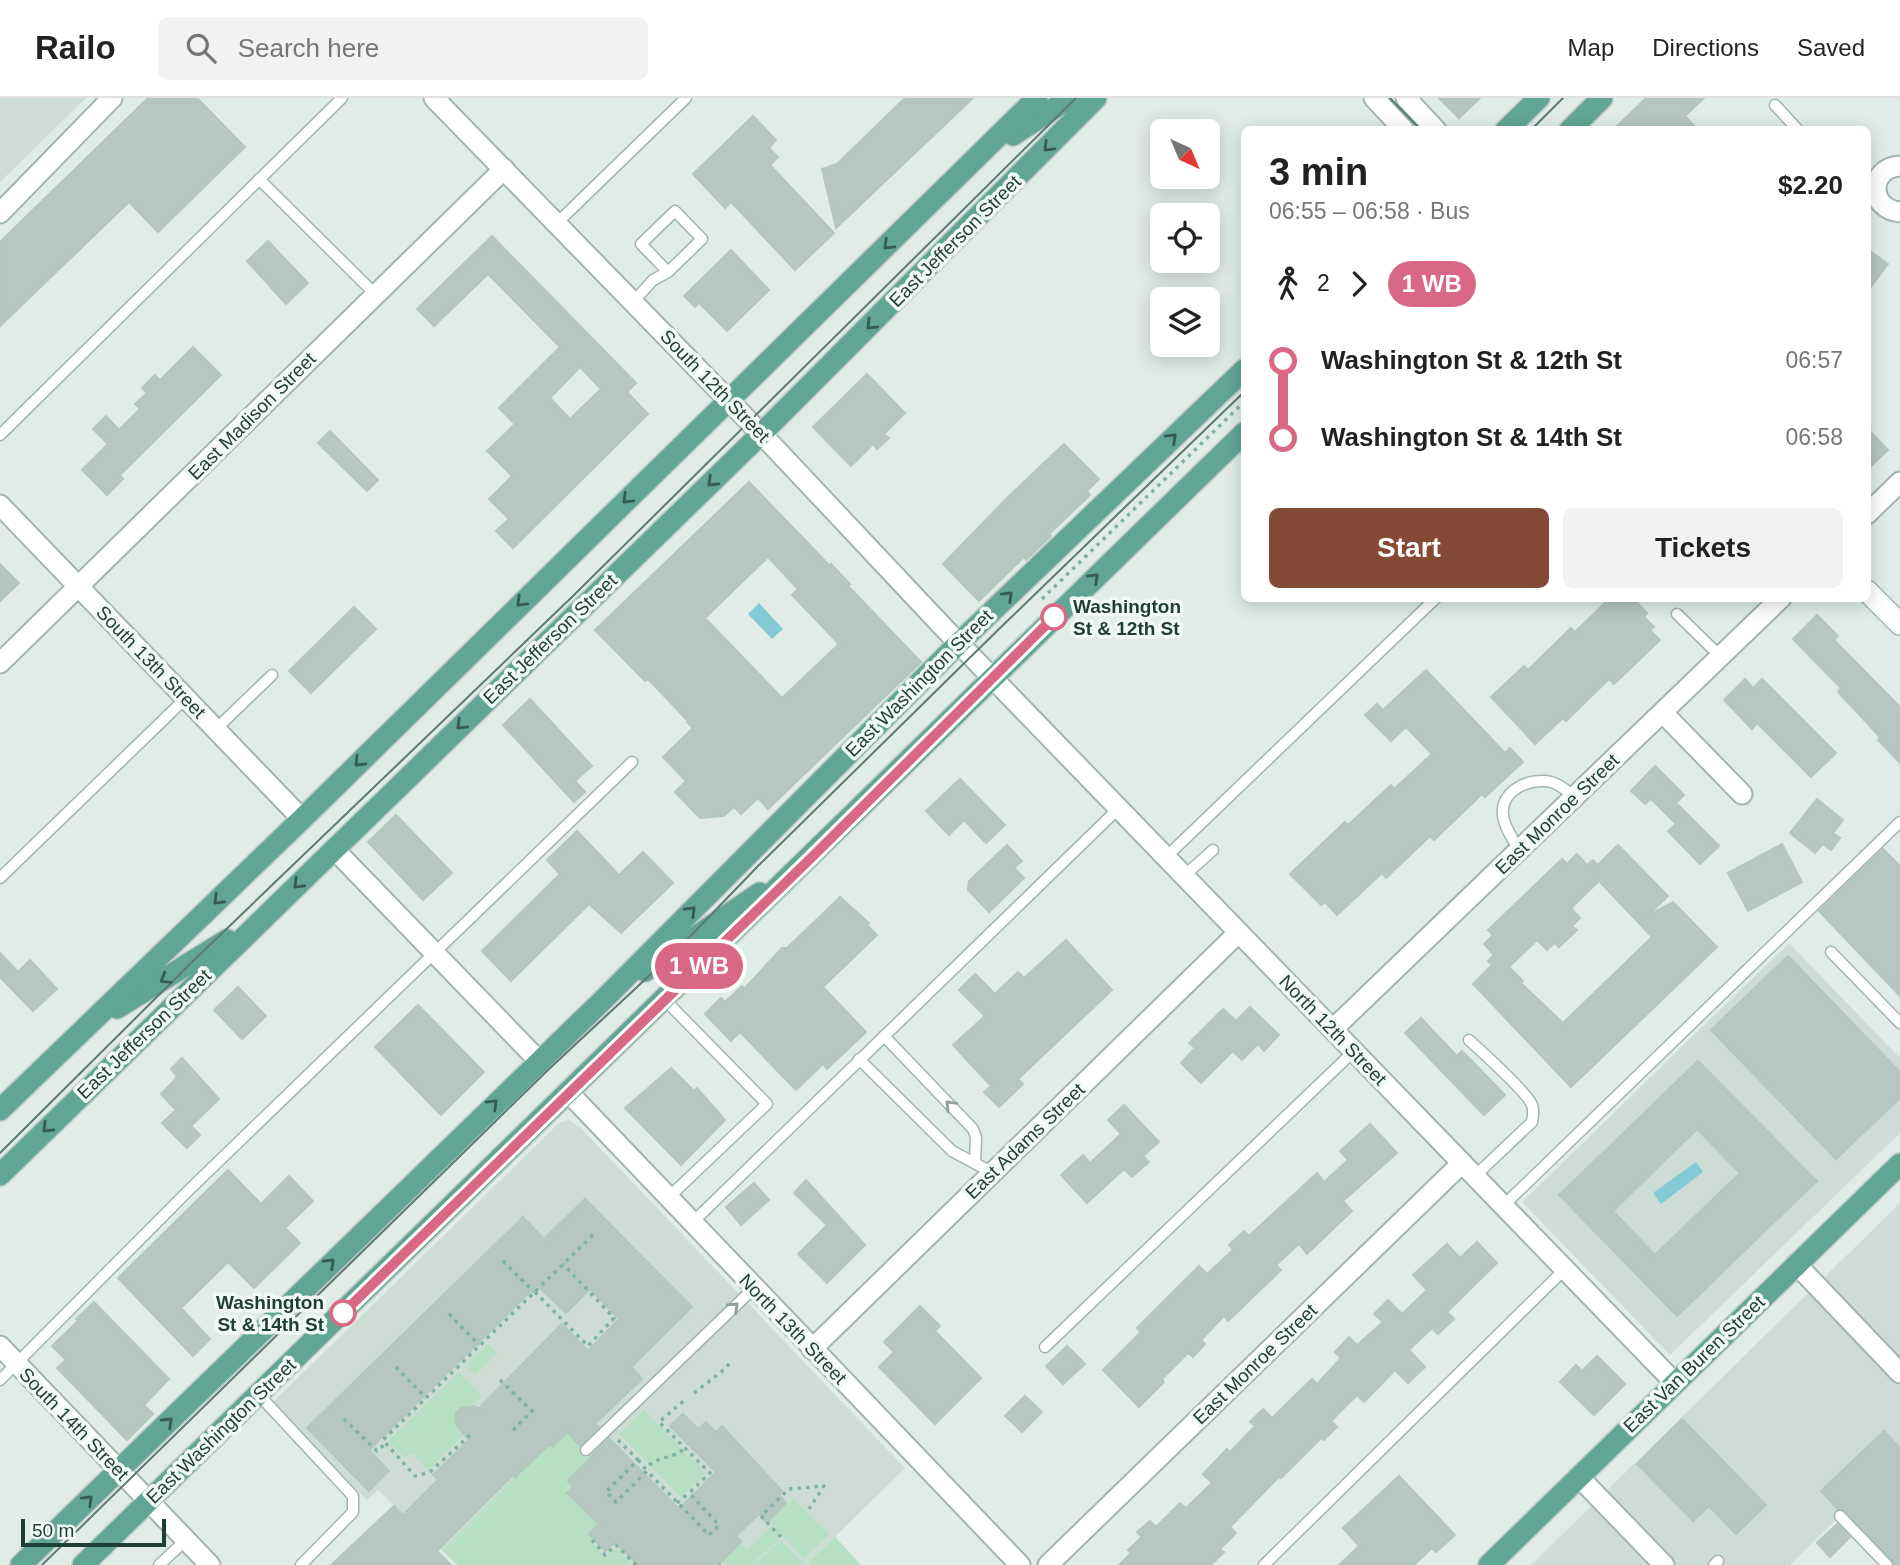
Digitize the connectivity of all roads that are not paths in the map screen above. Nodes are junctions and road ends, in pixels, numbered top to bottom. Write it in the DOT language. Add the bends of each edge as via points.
graph roads {
  1 [pos="112,98"];
  2 [pos="342,98"];
  3 [pos="434,98"];
  4 [pos="686,98"];
  5 [pos="1037,98"];
  6 [pos="1070,98"];
  7 [pos="1096,98"];
  8 [pos="1374,98"];
  9 [pos="1406,98"];
  10 [pos="1539,98"];
  11 [pos="1602,98"];
  12 [pos="1775,105"];
  13 [pos="1400,126"];
  14 [pos="1432,126"];
  15 [pos="1510,126"];
  16 [pos="1574,126"];
  17 [pos="1794,126"];
  18 [pos="974,161"];
  19 [pos="1900,166"];
  20 [pos="504,169"];
  21 [pos="1872,178"];
  22 [pos="259,180"];
  23 [pos="1900,212"];
  24 [pos="0,213"];
  25 [pos="556,223"];
  26 [pos="668,272"];
  27 [pos="375,294"];
  28 [pos="633,302"];
  29 [pos="1241,373"];
  30 [pos="728,400"];
  31 [pos="761,434"];
  32 [pos="0,435"];
  33 [pos="1241,436"];
  34 [pos="1900,482"];
  35 [pos="0,505"];
  36 [pos="1871,510"];
  37 [pos="79,586"];
  38 [pos="1871,595"];
  39 [pos="1432,602"];
  40 [pos="1777,602"];
  41 [pos="1677,614"];
  42 [pos="1900,624"];
  43 [pos="959,643"];
  44 [pos="1721,657"];
  45 [pos="0,663"];
  46 [pos="272,675"];
  47 [pos="992,677"];
  48 [pos="186,698"];
  49 [pos="1663,713"];
  50 [pos="216,729"];
  51 [pos="632,762"];
  52 [pos="1742,794"];
  53 [pos="1575,797"];
  54 [pos="1119,808"];
  55 [pos="302,819"];
  56 [pos="1900,822"];
  57 [pos="334,849"];
  58 [pos="1213,850"];
  59 [pos="1520,850"];
  60 [pos="1166,857"];
  61 [pos="811,858"];
  62 [pos="1184,876"];
  63 [pos="0,878"];
  64 [pos="264,917"];
  65 [pos="1238,933"];
  66 [pos="435,953"];
  67 [pos="1831,953"];
  68 [pos="664,999"];
  69 [pos="600,1003"];
  70 [pos="1900,1023"];
  71 [pos="84,1028"];
  72 [pos="1333,1028"];
  73 [pos="884,1036"];
  74 [pos="1469,1040"];
  75 [pos="1354,1051"];
  76 [pos="859,1059"];
  77 [pos="538,1060"];
  78 [pos="568,1092"];
  79 [pos="0,1110"];
  80 [pos="975,1163"];
  81 [pos="1900,1164"];
  82 [pos="1469,1169"];
  83 [pos="993,1173"];
  84 [pos="0,1175"];
  85 [pos="669,1197"];
  86 [pos="1503,1206"];
  87 [pos="693,1222"];
  88 [pos="1796,1264"];
  89 [pos="1565,1269"];
  90 [pos="754,1287"];
  91 [pos="0,1346"];
  92 [pos="1045,1347"];
  93 [pos="813,1349"];
  94 [pos="17,1364"];
  95 [pos="1900,1373"];
  96 [pos="0,1380"];
  97 [pos="1674,1382"];
  98 [pos="259,1395"];
  99 [pos="586,1450"];
  100 [pos="119,1470"];
  101 [pos="1579,1478"];
  102 [pos="149,1501"];
  103 [pos="1840,1516"];
  104 [pos="186,1540"];
  105 [pos="21,1565"];
  106 [pos="83,1565"];
  107 [pos="159,1565"];
  108 [pos="210,1565"];
  109 [pos="301,1565"];
  110 [pos="1020,1565"];
  111 [pos="1048,1565"];
  112 [pos="1264,1565"];
  113 [pos="1489,1565"];
  114 [pos="1664,1565"];
  115 [pos="1887,1565"];
  1 -- 24 [label="street"];
  2 -- 22 [label="lane"];
  3 -- 20 [label="street, South 12th Street"];
  4 -- 25 [label="lane"];
  5 -- 18 [label="main road, East Jefferson Street"];
  6 -- 18 [label="main road, East Jefferson Street"];
  7 -- 31 [label="main road, East Jefferson Street, one-way"];
  8 -- 13 [label="street"];
  9 -- 14 [label="street"];
  10 -- 15 [label="main road"];
  11 -- 16 [label="main road"];
  12 -- 17 [label="lane"];
  18 -- 30 [label="main road, East Jefferson Street, one-way"];
  19 -- 21 [label="street"];
  20 -- 25 [label="street, South 12th Street"];
  20 -- 27 [label="street, East Madison Street"];
  21 -- 23 [label="street" via="1879,201"];
  22 -- 27 [label="lane"];
  22 -- 32 [label="lane"];
  25 -- 28 [label="street, South 12th Street"];
  26 -- 26 [label="lane" via="702,239 675,211 641,244"];
  26 -- 28 [label="lane" via="653,280"];
  27 -- 37 [label="street, East Madison Street"];
  28 -- 30 [label="street, South 12th Street"];
  43 -- 29 [label="main road, East Washington Street, one-way"];
  30 -- 31 [label="street, South 12th Street"];
  30 -- 55 [label="main road, East Jefferson Street, one-way"];
  31 -- 43 [label="street, South 12th Street"];
  31 -- 57 [label="main road, East Jefferson Street, one-way"];
  47 -- 33 [label="main road, East Washington Street, one-way"];
  34 -- 36 [label="street"];
  35 -- 37 [label="street, South 13th Street"];
  37 -- 45 [label="street, East Madison Street"];
  37 -- 48 [label="street, South 13th Street"];
  38 -- 42 [label="street"];
  39 -- 60 [label="lane"];
  40 -- 44 [label="street, East Monroe Street"];
  41 -- 44 [label="lane"];
  43 -- 47 [label="street, South 12th Street"];
  69 -- 43 [label="main road, East Washington Street, one-way"];
  44 -- 49 [label="street, East Monroe Street"];
  46 -- 50 [label="lane"];
  47 -- 54 [label="street, North 12th Street"];
  47 -- 61 [label="main road, East Washington Street"];
  48 -- 50 [label="street, South 13th Street"];
  48 -- 63 [label="lane"];
  49 -- 52 [label="street"];
  49 -- 53 [label="street, East Monroe Street"];
  50 -- 55 [label="street, South 13th Street"];
  51 -- 66 [label="lane"];
  53 -- 59 [label="street, East Monroe Street"];
  53 -- 59 [label="lane" via="1558,784 1544,781 1517,788 1503,803 1502,811"];
  54 -- 60 [label="street, North 12th Street"];
  54 -- 73 [label="lane"];
  55 -- 71 [label="main road, East Jefferson Street, one-way"];
  56 -- 86 [label="lane"];
  57 -- 64 [label="main road, East Jefferson Street, one-way"];
  57 -- 66 [label="street"];
  58 -- 62 [label="lane"];
  59 -- 72 [label="street, East Monroe Street"];
  60 -- 62 [label="street, North 12th Street"];
  61 -- 68 [label="main road, East Washington Street"];
  61 -- 69 [label="main road, East Washington Street"];
  62 -- 65 [label="street, North 12th Street"];
  64 -- 71 [label="main road, one-way"];
  64 -- 84 [label="main road, East Jefferson Street, one-way"];
  65 -- 72 [label="street, North 12th Street"];
  65 -- 83 [label="street, East Adams Street"];
  66 -- 77 [label="street"];
  66 -- 94 [label="lane"];
  67 -- 70 [label="lane"];
  68 -- 78 [label="main road, East Washington Street"];
  68 -- 85 [label="lane" via="767,1104"];
  69 -- 77 [label="main road, East Washington Street"];
  71 -- 79 [label="main road, East Jefferson Street"];
  72 -- 75 [label="street, North 12th Street"];
  73 -- 76 [label="lane"];
  80 -- 73 [label="lane, one-way" via="973,1129"];
  74 -- 82 [label="lane" via="1523,1093 1533,1116 1532,1122"];
  75 -- 82 [label="street, North 12th Street"];
  75 -- 92 [label="lane"];
  76 -- 80 [label="lane" via="952,1151"];
  76 -- 87 [label="lane"];
  100 -- 77 [label="main road, East Washington Street, one-way"];
  78 -- 85 [label="street, North 13th Street"];
  78 -- 98 [label="main road, East Washington Street"];
  80 -- 83 [label="lane"];
  81 -- 88 [label="main road, East Van Buren Street"];
  82 -- 86 [label="street, North 12th Street"];
  82 -- 111 [label="street, East Monroe Street"];
  83 -- 93 [label="street, East Adams Street"];
  85 -- 87 [label="street, North 13th Street"];
  86 -- 89 [label="street, North 12th Street"];
  87 -- 90 [label="street, North 13th Street"];
  88 -- 95 [label="street"];
  88 -- 97 [label="main road, East Van Buren Street"];
  89 -- 97 [label="street, North 12th Street"];
  89 -- 112 [label="lane"];
  90 -- 93 [label="street, North 13th Street"];
  99 -- 90 [label="lane, one-way"];
  91 -- 94 [label="street, South 14th Street"];
  93 -- 110 [label="street, North 13th Street"];
  94 -- 96 [label="lane"];
  94 -- 100 [label="street, South 14th Street"];
  97 -- 101 [label="main road, East Van Buren Street"];
  98 -- 102 [label="main road, East Washington Street"];
  98 -- 109 [label="lane" via="353,1496 353,1512"];
  100 -- 102 [label="street, South 14th Street"];
  105 -- 100 [label="main road, East Washington Street, one-way"];
  101 -- 113 [label="main road, East Van Buren Street"];
  101 -- 114 [label="street"];
  102 -- 104 [label="street, South 14th Street"];
  102 -- 106 [label="main road, East Washington Street"];
  103 -- 115 [label="lane"];
  104 -- 107 [label="lane"];
  104 -- 108 [label="street, South 14th Street"];
}
